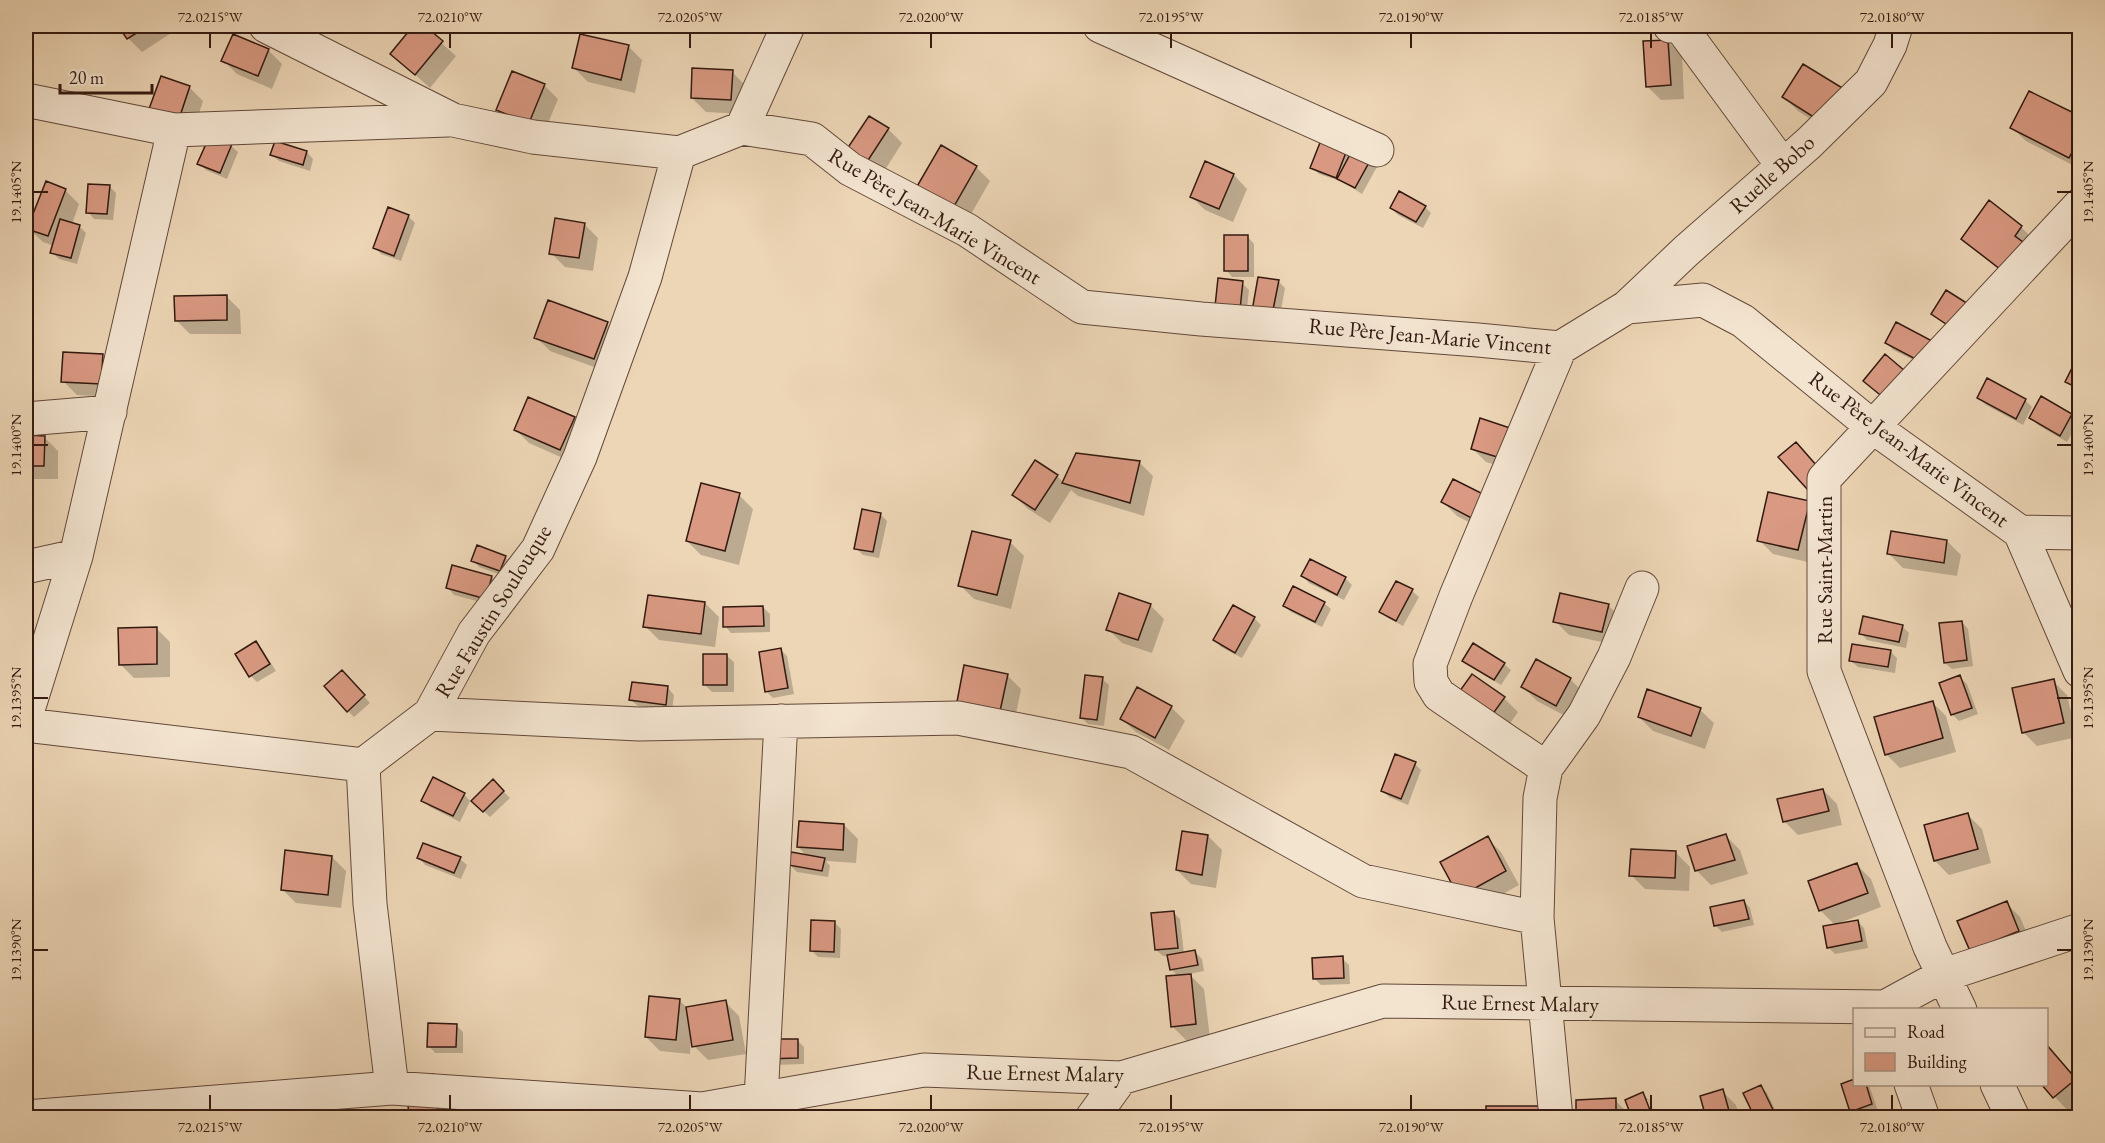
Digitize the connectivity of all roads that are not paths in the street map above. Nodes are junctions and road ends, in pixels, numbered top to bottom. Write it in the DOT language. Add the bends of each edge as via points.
graph roads {
  1 [pos="266,26"];
  2 [pos="788,26"];
  3 [pos="1100,26"];
  4 [pos="1670,26"];
  5 [pos="1896,26"];
  6 [pos="26,100"];
  7 [pos="453,120"];
  8 [pos="742,128"];
  9 [pos="174,130"];
  10 [pos="1377,150"];
  11 [pos="679,153"];
  12 [pos="1783,166"];
  13 [pos="2079,205"];
  14 [pos="1628,307"];
  15 [pos="1560,348"];
  16 [pos="110,412"];
  17 [pos="26,419"];
  18 [pos="1874,427"];
  19 [pos="2020,532"];
  20 [pos="2079,533"];
  21 [pos="76,555"];
  22 [pos="26,567"];
  23 [pos="1642,588"];
  24 [pos="2079,671"];
  25 [pos="430,714"];
  26 [pos="26,716"];
  27 [pos="781,721"];
  28 [pos="26,725"];
  29 [pos="363,765"];
  30 [pos="1546,768"];
  31 [pos="1537,918"];
  32 [pos="2079,930"];
  33 [pos="1944,975"];
  34 [pos="1545,1003"];
  35 [pos="1885,1008"];
  36 [pos="1959,1008"];
  37 [pos="1121,1078"];
  38 [pos="1912,1086"];
  39 [pos="1998,1086"];
  40 [pos="392,1088"];
  41 [pos="761,1099"];
  42 [pos="705,1113"];
  43 [pos="26,1117"];
  44 [pos="1092,1118"];
  45 [pos="1556,1118"];
  46 [pos="1923,1118"];
  47 [pos="2013,1118"];
  1 -- 7 [label="street"];
  2 -- 8 [label="street"];
  3 -- 10 [label="street"];
  4 -- 12 [label="street" via="1680,26"];
  5 -- 12 [label="street, Ruelle Bobo" via="1871,82"];
  6 -- 9 [label="street"];
  7 -- 9 [label="street"];
  7 -- 11 [label="street" via="533,137"];
  8 -- 11 [label="street"];
  8 -- 15 [label="street, Rue Père Jean-Marie Vincent" via="812,139 850,169 967,230 1082,307"];
  9 -- 16 [label="street"];
  11 -- 25 [label="street, Rue Faustin Soulouque" via="645,278 580,457 538,549 474,633"];
  12 -- 14 [label="street, Ruelle Bobo"];
  13 -- 18 [label="street, Rue Saint-Martin"];
  14 -- 15 [label="street, Rue Père Jean-Marie Vincent"];
  14 -- 18 [label="street, Rue Père Jean-Marie Vincent" via="1703,300 1743,321"];
  15 -- 30 [label="street" via="1430,664 1431,682 1439,694"];
  16 -- 17 [label="street"];
  16 -- 21 [label="street"];
  18 -- 19 [label="street, Rue Père Jean-Marie Vincent"];
  18 -- 33 [label="street, Rue Saint-Martin" via="1824,479 1824,671"];
  19 -- 20 [label="street, Rue Père Jean-Marie Vincent"];
  19 -- 24 [label="street"];
  21 -- 22 [label="street"];
  21 -- 26 [label="street"];
  23 -- 30 [label="street" via="1614,657 1584,715"];
  25 -- 27 [label="street" via="639,724"];
  25 -- 29 [label="street, Rue Faustin Soulouque"];
  27 -- 31 [label="street" via="958,718 1131,752 1363,881"];
  27 -- 41 [label="street"];
  28 -- 29 [label="street"];
  29 -- 40 [label="street" via="370,904"];
  30 -- 31 [label="street" via="1539,798"];
  31 -- 34 [label="street"];
  32 -- 33 [label="street, Rue Ernest Malary"];
  33 -- 35 [label="street, Rue Ernest Malary"];
  33 -- 36 [label="street, Rue Saint-Martin"];
  34 -- 35 [label="street, Rue Ernest Malary"];
  34 -- 37 [label="street, Rue Ernest Malary" via="1383,1001"];
  34 -- 45 [label="street"];
  37 -- 41 [label="street, Rue Ernest Malary" via="924,1070"];
  37 -- 44 [label="street"];
  38 -- 46 [label="street"];
  39 -- 47 [label="street"];
  40 -- 42 [label="street, Rue Ernest Malary"];
  40 -- 43 [label="street, Rue Ernest Malary"];
  41 -- 42 [label="street, Rue Ernest Malary"];
}
